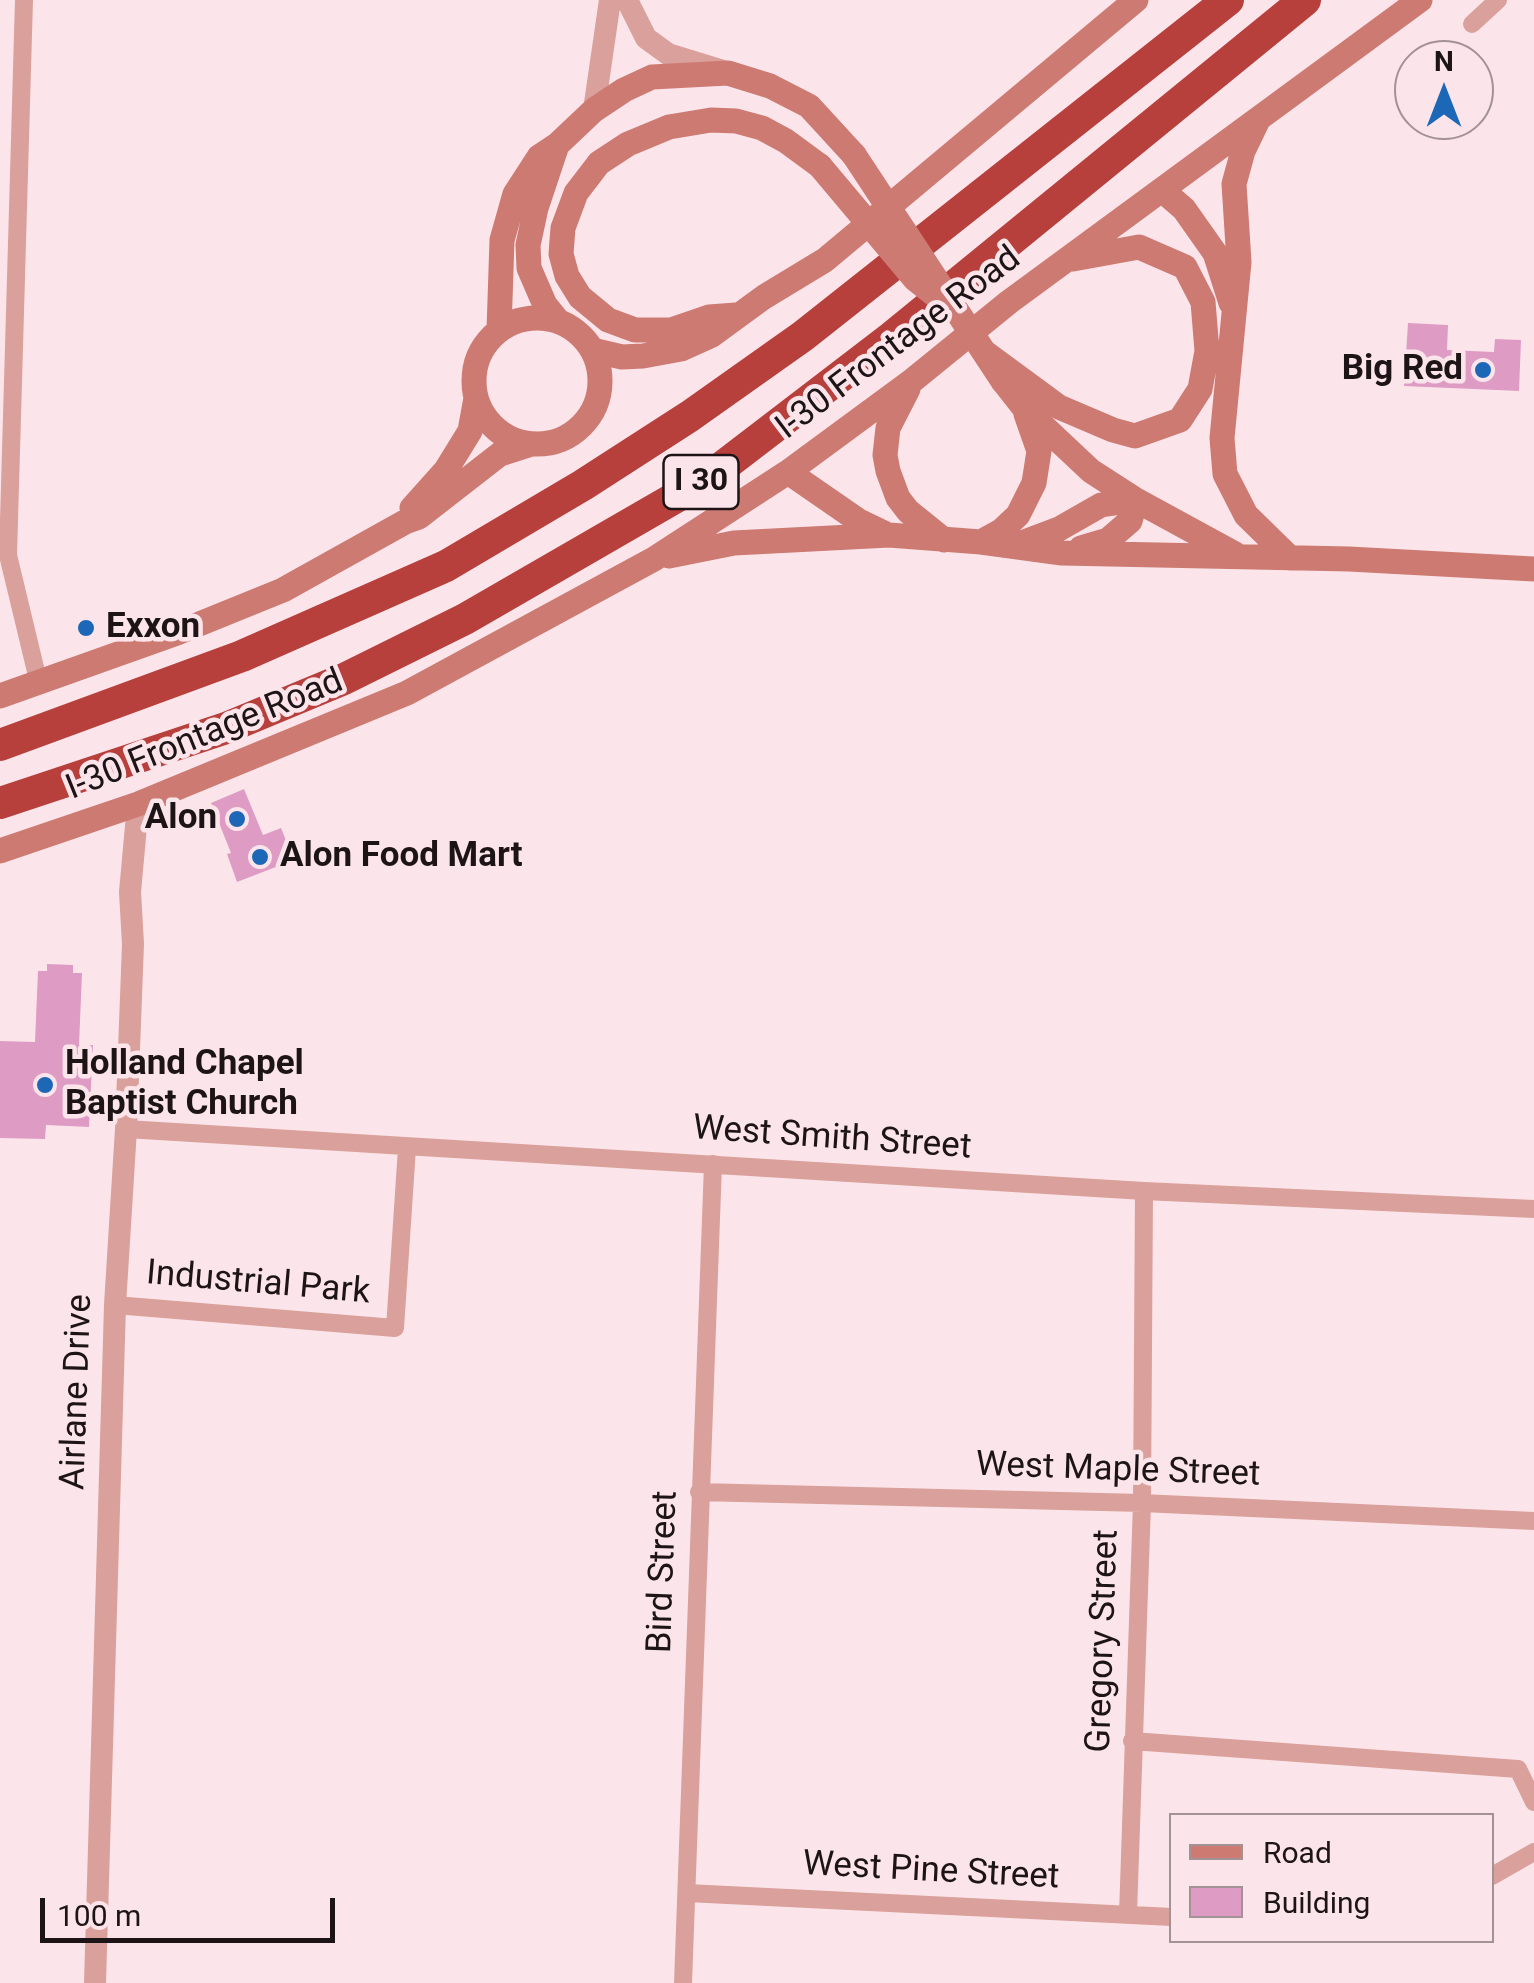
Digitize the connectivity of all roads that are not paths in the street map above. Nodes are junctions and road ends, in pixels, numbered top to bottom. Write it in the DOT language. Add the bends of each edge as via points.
graph roads {
  1 [pos="24,0"];
  2 [pos="610,0"];
  3 [pos="627,0"];
  4 [pos="1136,0"];
  5 [pos="1228,0"];
  6 [pos="1305,0"];
  7 [pos="1420,0"];
  8 [pos="1498,0"];
  9 [pos="1472,24"];
  10 [pos="728,73"];
  11 [pos="594,110"];
  12 [pos="1260,117"];
  13 [pos="558,145"];
  14 [pos="1162,190"];
  15 [pos="1068,260"];
  16 [pos="952,305"];
  17 [pos="1235,312"];
  18 [pos="741,315"];
  19 [pos="558,321"];
  20 [pos="499,330"];
  21 [pos="592,350"];
  22 [pos="983,351"];
  23 [pos="913,380"];
  24 [pos="476,398"];
  25 [pos="1025,409"];
  26 [pos="532,444"];
  27 [pos="788,472"];
  28 [pos="1136,500"];
  29 [pos="405,522"];
  30 [pos="889,535"];
  31 [pos="944,540"];
  32 [pos="981,542"];
  33 [pos="1009,548"];
  34 [pos="1062,553"];
  35 [pos="1239,556"];
  36 [pos="1290,558"];
  37 [pos="654,559"];
  38 [pos="1534,569"];
  39 [pos="38,684"];
  40 [pos="0,696"];
  41 [pos="0,745"];
  42 [pos="0,803"];
  43 [pos="138,804"];
  44 [pos="0,851"];
  45 [pos="126,1129"];
  46 [pos="407,1148"];
  47 [pos="713,1164"];
  48 [pos="1144,1192"];
  49 [pos="1534,1209"];
  50 [pos="115,1305"];
  51 [pos="699,1492"];
  52 [pos="1142,1503"];
  53 [pos="1534,1521"];
  54 [pos="1132,1741"];
  55 [pos="1534,1802"];
  56 [pos="1534,1852"];
  57 [pos="1494,1875"];
  58 [pos="687,1894"];
  59 [pos="1128,1914"];
  60 [pos="1169,1917"];
  61 [pos="94,1983"];
  62 [pos="683,1983"];
  1 -- 39 [label="street" via="8,555"];
  2 -- 11 [label="street"];
  3 -- 10 [label="street" via="646,38 668,54"];
  4 -- 18 [label="main road" via="825,260"];
  5 -- 41 [label="highway, I 30" via="803,336 583,486 446,566 242,656"];
  6 -- 42 [label="highway, I 30" via="892,337 704,481 465,619 344,680 226,728"];
  7 -- 12 [label="main road, I-30 Frontage Road"];
  8 -- 9 [label="street"];
  10 -- 11 [label="main road" via="652,77"];
  10 -- 16 [label="main road, bridge" via="809,106 854,155"];
  11 -- 13 [label="main road"];
  12 -- 14 [label="main road, I-30 Frontage Road"];
  12 -- 17 [label="main road" via="1234,184"];
  13 -- 19 [label="main road" via="528,246 529,268"];
  13 -- 20 [label="main road" via="539,157 515,194 502,240"];
  14 -- 15 [label="main road, I-30 Frontage Road"];
  14 -- 17 [label="main road" via="1215,253"];
  15 -- 22 [label="main road" via="1139,247 1186,267 1203,302 1207,351 1200,390 1180,420 1135,436 1113,430 1059,407"];
  15 -- 23 [label="main road, I-30 Frontage Road"];
  16 -- 18 [label="main road, bridge" via="914,280 820,166 762,128 712,120 669,127 599,163 576,193 563,228 567,276 580,298 635,330 671,330"];
  16 -- 22 [label="main road, bridge"];
  17 -- 36 [label="main road" via="1222,438 1225,474 1246,515"];
  18 -- 21 [label="main road" via="712,335 664,353 622,357"];
  19 -- 20 [label="main road" via="528,319"];
  19 -- 21 [label="main road"];
  20 -- 24 [label="main road" via="475,368"];
  21 -- 26 [label="main road" via="600,379 586,421 562,440"];
  22 -- 25 [label="main road, bridge"];
  23 -- 27 [label="main road, I-30 Frontage Road"];
  23 -- 31 [label="main road" via="888,428 888,471 908,511"];
  24 -- 26 [label="main road" via="503,434"];
  24 -- 29 [label="main road" via="470,431"];
  25 -- 28 [label="main road" via="1092,472"];
  25 -- 32 [label="main road" via="1039,450 1034,483 1018,514"];
  26 -- 29 [label="main road" via="500,454 420,518"];
  27 -- 30 [label="main road"];
  27 -- 37 [label="main road, I-30 Frontage Road"];
  28 -- 33 [label="main road" via="1101,506"];
  28 -- 34 [label="main road" via="1130,522 1108,540"];
  28 -- 35 [label="main road"];
  29 -- 39 [label="main road" via="283,590"];
  30 -- 31 [label="main road"];
  30 -- 37 [label="main road" via="734,543"];
  31 -- 32 [label="main road"];
  32 -- 33 [label="main road"];
  33 -- 34 [label="main road"];
  34 -- 35 [label="main road"];
  35 -- 36 [label="main road"];
  36 -- 38 [label="main road"];
  37 -- 43 [label="main road, I-30 Frontage Road" via="407,693"];
  39 -- 40 [label="main road"];
  43 -- 44 [label="main road, I-30 Frontage Road"];
  43 -- 45 [label="street, Airlane Drive"];
  45 -- 46 [label="street, West Smith Street"];
  45 -- 50 [label="street, Airlane Drive"];
  46 -- 47 [label="street, West Smith Street"];
  46 -- 50 [label="street, Industrial Park" via="395,1328"];
  47 -- 48 [label="street, West Smith Street"];
  47 -- 51 [label="street, Bird Street"];
  48 -- 49 [label="street, West Smith Street"];
  48 -- 52 [label="street, Gregory Street"];
  50 -- 61 [label="street, Airlane Drive"];
  51 -- 52 [label="street, West Maple Street"];
  51 -- 58 [label="street, Bird Street"];
  52 -- 53 [label="street, West Maple Street"];
  52 -- 54 [label="street, Gregory Street"];
  54 -- 55 [label="street" via="1518,1769"];
  54 -- 59 [label="street, Gregory Street"];
  56 -- 57 [label="street"];
  58 -- 59 [label="street, West Pine Street"];
  58 -- 62 [label="street, Bird Street"];
  59 -- 60 [label="street, West Pine Street"];
}
